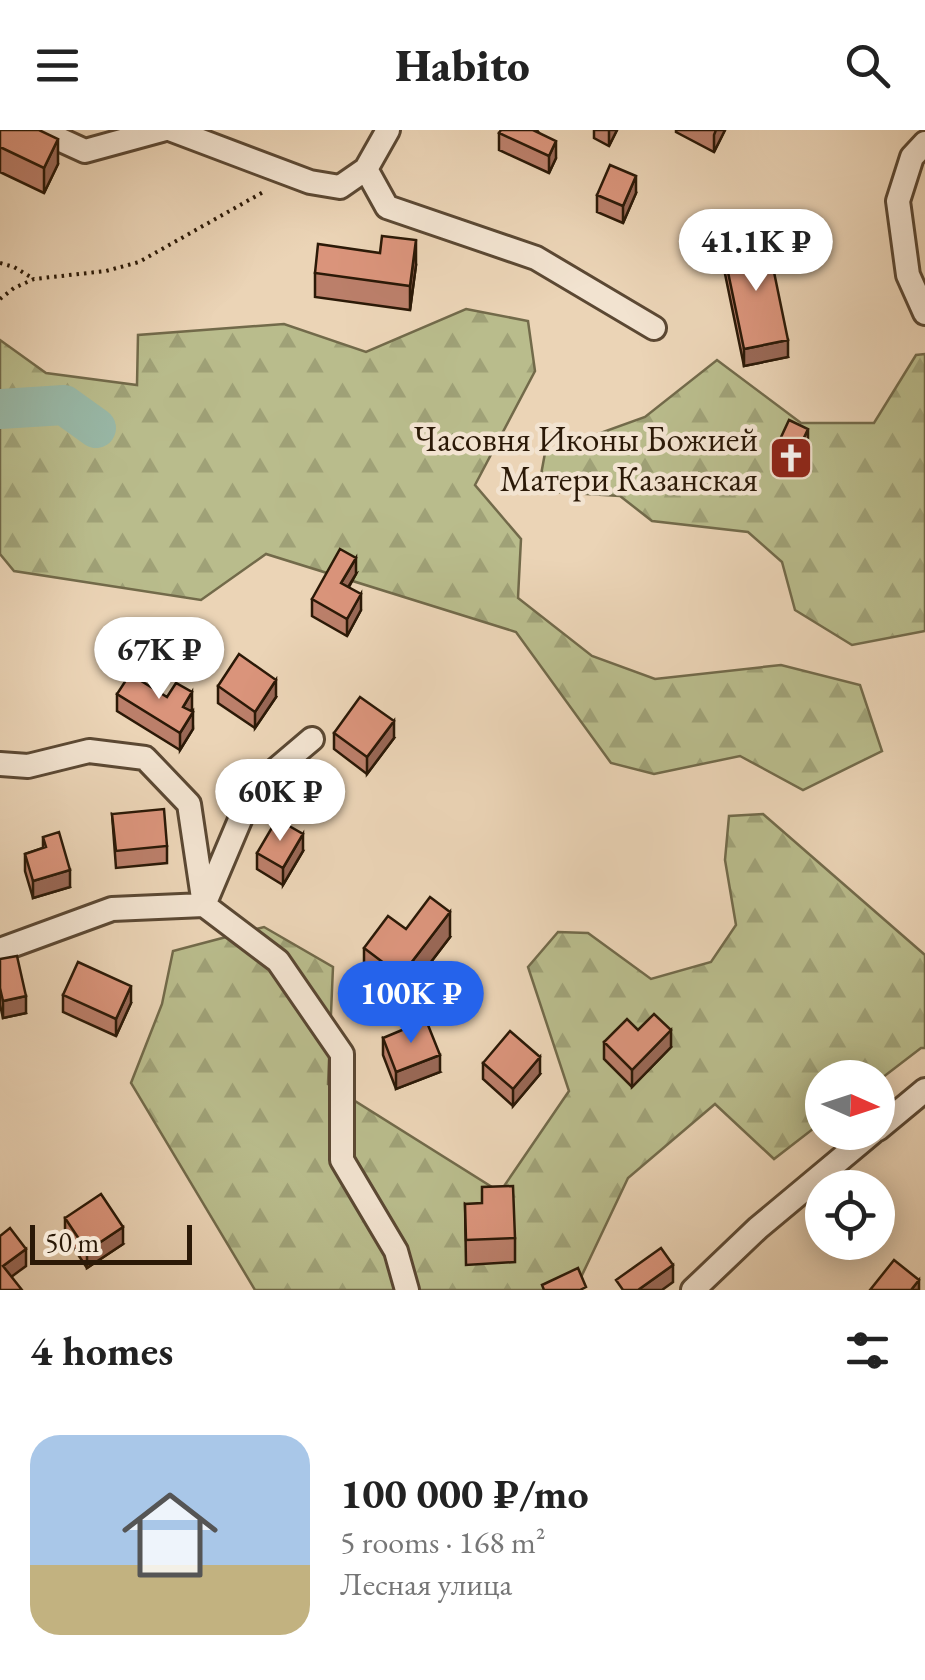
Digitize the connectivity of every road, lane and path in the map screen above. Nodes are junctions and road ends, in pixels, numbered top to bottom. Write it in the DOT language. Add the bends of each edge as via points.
graph roads {
  1 [pos="39,130"];
  2 [pos="162,130"];
  3 [pos="172,130"];
  4 [pos="388,130"];
  5 [pos="925,143"];
  6 [pos="366,169"];
  7 [pos="291,176"];
  8 [pos="0,263"];
  9 [pos="34,279"];
  10 [pos="0,299"];
  11 [pos="925,313"];
  12 [pos="654,328"];
  13 [pos="312,739"];
  14 [pos="0,764"];
  15 [pos="204,905"];
  16 [pos="0,950"];
  17 [pos="925,1090"];
  18 [pos="895,1115"];
  19 [pos="853,1150"];
  20 [pos="407,1290"];
  21 [pos="694,1290"];
  1 -- 2 [label="street" via="85,151"];
  3 -- 7 [label="street"];
  4 -- 6 [label="street"];
  5 -- 11 [label="street" via="912,157 898,201 908,275"];
  6 -- 7 [label="street" via="340,188"];
  6 -- 12 [label="street" via="387,206 536,258"];
  7 -- 9 [label="path" via="139,262"];
  8 -- 9 [label="path"];
  9 -- 10 [label="path"];
  13 -- 15 [label="street" via="253,789"];
  14 -- 15 [label="street" via="28,766 89,751 146,758 189,804"];
  15 -- 16 [label="street" via="112,910"];
  15 -- 20 [label="street" via="278,961 342,1054 342,1160 396,1251"];
  17 -- 18 [label="street"];
  19 -- 21 [label="street"];
}
